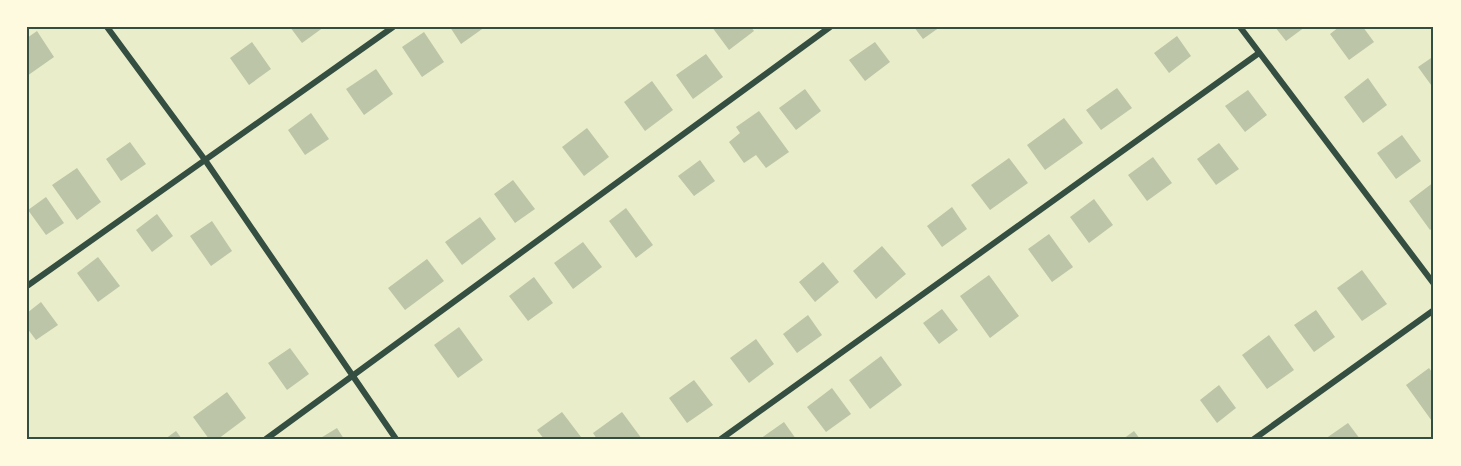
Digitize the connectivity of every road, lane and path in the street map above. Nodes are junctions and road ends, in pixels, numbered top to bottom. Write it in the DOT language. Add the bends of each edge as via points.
graph roads {
  1 [pos="107,27"];
  2 [pos="393,27"];
  3 [pos="830,27"];
  4 [pos="1240,27"];
  5 [pos="1259,53"];
  6 [pos="205,160"];
  7 [pos="1434,284"];
  8 [pos="27,286"];
  9 [pos="1434,310"];
  10 [pos="352,376"];
  11 [pos="266,439"];
  12 [pos="396,439"];
  13 [pos="721,439"];
  14 [pos="1254,439"];
  1 -- 6 [label="street"];
  2 -- 6 [label="street"];
  3 -- 10 [label="street"];
  4 -- 5 [label="street"];
  5 -- 7 [label="street"];
  5 -- 13 [label="street"];
  6 -- 8 [label="street"];
  6 -- 10 [label="street"];
  9 -- 14 [label="street"];
  10 -- 11 [label="street"];
  10 -- 12 [label="street"];
}
